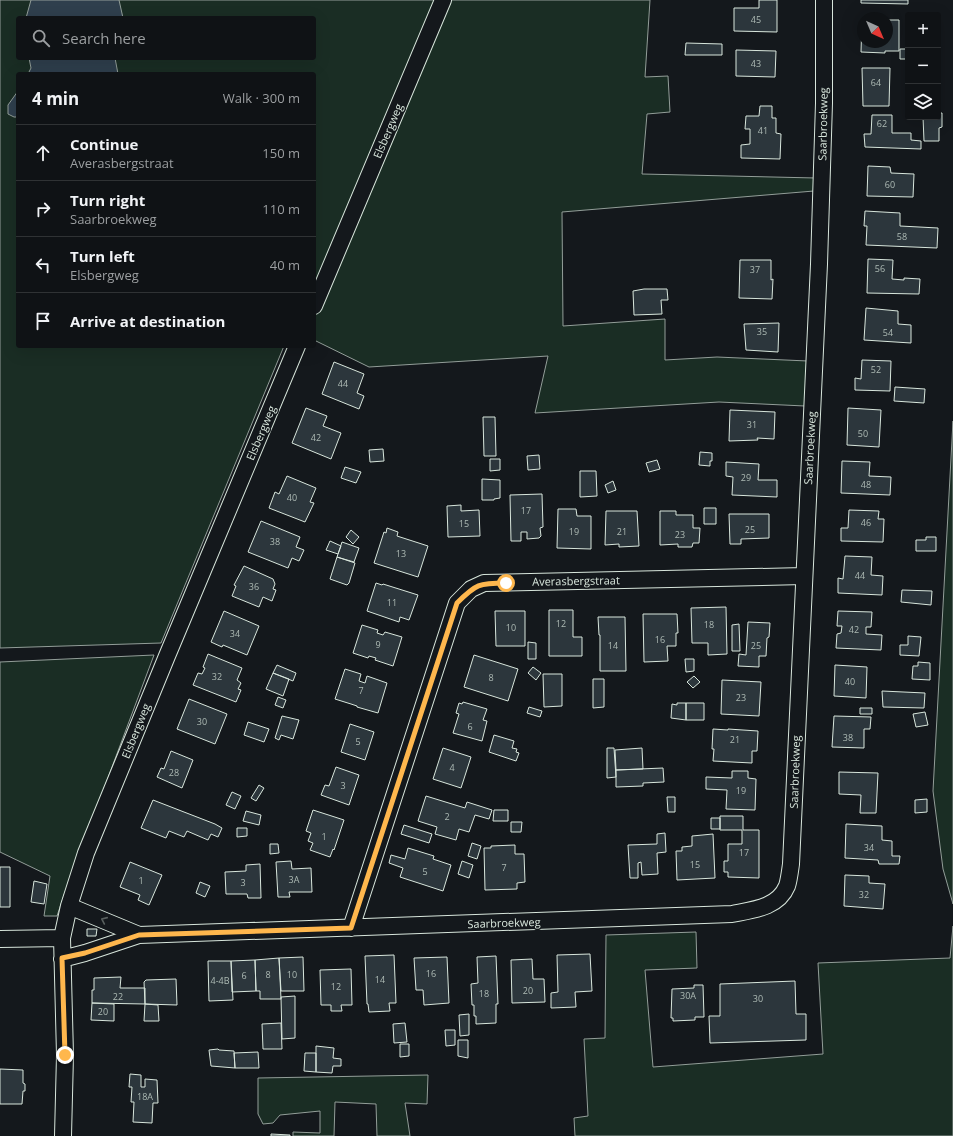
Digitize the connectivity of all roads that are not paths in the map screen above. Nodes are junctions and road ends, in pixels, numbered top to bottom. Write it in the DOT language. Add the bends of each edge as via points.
graph roads {
  1 [pos="443,0"];
  2 [pos="824,0"];
  3 [pos="316,301"];
  4 [pos="296,348"];
  5 [pos="804,576"];
  6 [pos="69,906"];
  7 [pos="351,928"];
  8 [pos="139,935"];
  9 [pos="62,938"];
  10 [pos="0,939"];
  11 [pos="62,958"];
  12 [pos="63,1136"];
  1 -- 3 [label="street, Elsbergweg"];
  2 -- 5 [label="street, Saarbroekweg" via="819,264"];
  4 -- 6 [label="street, Elsbergweg" via="86,853"];
  5 -- 7 [label="street, Averasbergstraat" via="484,583 471,589 457,603"];
  5 -- 7 [label="street, Saarbroekweg" via="791,864 787,886 776,901 757,910 732,914"];
  8 -- 6 [label="street, Saarbroekweg, one-way"];
  6 -- 9 [label="street, Elsbergweg"];
  7 -- 8 [label="street, Saarbroekweg"];
  8 -- 11 [label="street, Saarbroekweg"];
  9 -- 10 [label="street"];
  9 -- 11 [label="street, Elsbergweg"];
  11 -- 12 [label="street, Elsbergweg" via="65,1055"];
}
